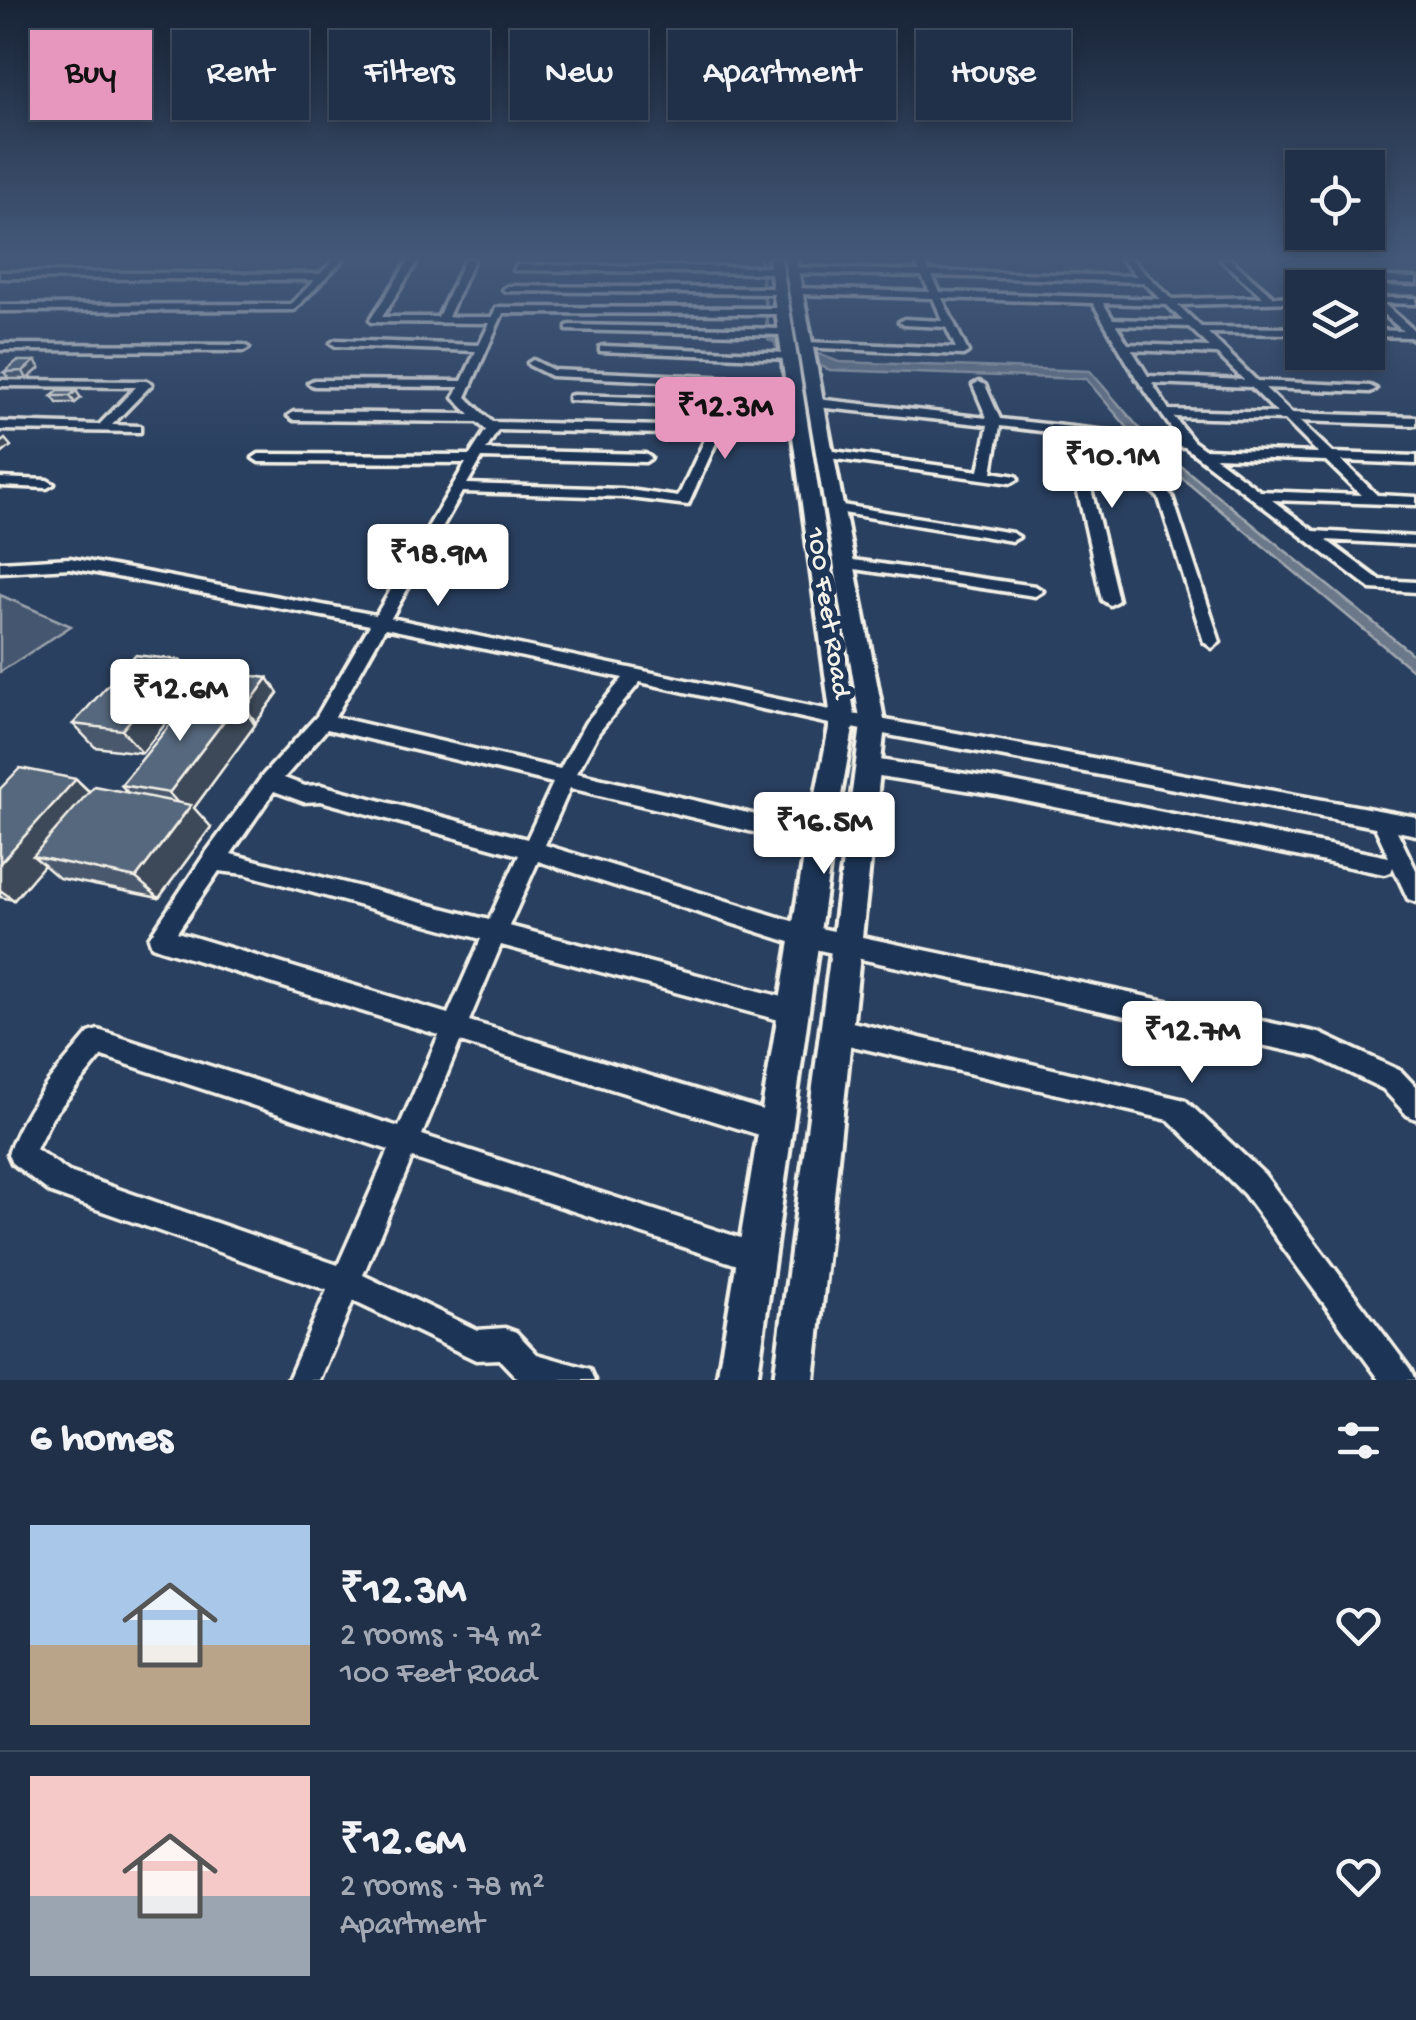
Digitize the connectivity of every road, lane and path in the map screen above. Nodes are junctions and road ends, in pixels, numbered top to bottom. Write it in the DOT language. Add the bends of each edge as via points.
graph roads {
  1 [pos="494,323"];
  2 [pos="784,323"];
  3 [pos="802,323"];
  4 [pos="936,323"];
  5 [pos="1111,323"];
  6 [pos="1134,323"];
  7 [pos="1193,323"];
  8 [pos="950,324"];
  9 [pos="1197,327"];
  10 [pos="571,328"];
  11 [pos="1285,330"];
  12 [pos="786,332"];
  13 [pos="1385,333"];
  14 [pos="1414,335"];
  15 [pos="805,338"];
  16 [pos="336,344"];
  17 [pos="0,347"];
  18 [pos="244,348"];
  19 [pos="483,348"];
  20 [pos="1125,348"];
  21 [pos="604,349"];
  22 [pos="1221,351"];
  23 [pos="533,363"];
  24 [pos="797,368"];
  25 [pos="1143,379"];
  26 [pos="734,382"];
  27 [pos="0,383"];
  28 [pos="314,383"];
  29 [pos="1253,383"];
  30 [pos="466,384"];
  31 [pos="978,385"];
  32 [pos="1370,388"];
  33 [pos="573,398"];
  34 [pos="728,404"];
  35 [pos="807,404"];
  36 [pos="1164,414"];
  37 [pos="294,416"];
  38 [pos="1289,418"];
  39 [pos="1416,421"];
  40 [pos="485,422"];
  41 [pos="995,422"];
  42 [pos="0,426"];
  43 [pos="102,428"];
  44 [pos="136,429"];
  45 [pos="664,430"];
  46 [pos="1071,432"];
  47 [pos="1095,434"];
  48 [pos="1189,444"];
  49 [pos="1202,453"];
  50 [pos="826,454"];
  51 [pos="476,456"];
  52 [pos="1327,456"];
  53 [pos="260,458"];
  54 [pos="645,458"];
  55 [pos="1416,460"];
  56 [pos="986,476"];
  57 [pos="1011,478"];
  58 [pos="0,482"];
  59 [pos="47,484"];
  60 [pos="459,488"];
  61 [pos="1256,495"];
  62 [pos="1373,499"];
  63 [pos="1416,502"];
  64 [pos="836,508"];
  65 [pos="1309,535"];
  66 [pos="1012,537"];
  67 [pos="1416,541"];
  68 [pos="846,564"];
  69 [pos="0,567"];
  70 [pos="1416,587"];
  71 [pos="1035,592"];
  72 [pos="1110,600"];
  73 [pos="382,623"];
  74 [pos="1212,642"];
  75 [pos="636,676"];
  76 [pos="843,718"];
  77 [pos="323,722"];
  78 [pos="873,725"];
  79 [pos="867,766"];
  80 [pos="565,778"];
  81 [pos="270,781"];
  82 [pos="1381,819"];
  83 [pos="1416,826"];
  84 [pos="820,839"];
  85 [pos="533,850"];
  86 [pos="212,861"];
  87 [pos="1384,865"];
  88 [pos="1416,892"];
  89 [pos="496,930"];
  90 [pos="805,936"];
  91 [pos="845,945"];
  92 [pos="794,1012"];
  93 [pos="454,1030"];
  94 [pos="835,1030"];
  95 [pos="1416,1106"];
  96 [pos="776,1127"];
  97 [pos="408,1141"];
  98 [pos="756,1258"];
  99 [pos="346,1282"];
  100 [pos="304,1380"];
  101 [pos="579,1380"];
  102 [pos="738,1380"];
  103 [pos="794,1380"];
  104 [pos="1400,1380"];
  1 -- 19 [label="street"];
  2 -- 12 [label="main road, 100 Feet Road"];
  3 -- 15 [label="main road, 100 Feet Road"];
  4 -- 8 [label="street"];
  5 -- 20 [label="street"];
  6 -- 9 [label="street"];
  7 -- 9 [label="street"];
  8 -- 15 [label="street" via="963,352"];
  9 -- 11 [label="street"];
  9 -- 22 [label="street"];
  10 -- 12 [label="street"];
  12 -- 24 [label="main road, 100 Feet Road"];
  13 -- 14 [label="street"];
  15 -- 24 [label="main road, 100 Feet Road"];
  16 -- 19 [label="street"];
  17 -- 18 [label="street"];
  19 -- 30 [label="street"];
  20 -- 22 [label="street"];
  20 -- 25 [label="street"];
  21 -- 24 [label="street"];
  22 -- 29 [label="street"];
  23 -- 26 [label="street" via="551,373"];
  24 -- 35 [label="main road, 100 Feet Road"];
  25 -- 29 [label="street"];
  25 -- 36 [label="street"];
  27 -- 43 [label="street" via="146,384"];
  28 -- 30 [label="street"];
  29 -- 32 [label="street"];
  29 -- 38 [label="street"];
  30 -- 40 [label="street" via="460,398"];
  31 -- 41 [label="street"];
  33 -- 34 [label="street"];
  34 -- 35 [label="street"];
  34 -- 60 [label="street" via="683,502 622,492"];
  35 -- 41 [label="street"];
  35 -- 50 [label="main road, 100 Feet Road"];
  35 -- 76 [label="main road, 100 Feet Road"];
  36 -- 38 [label="street"];
  36 -- 48 [label="street"];
  37 -- 40 [label="street"];
  38 -- 39 [label="street"];
  38 -- 52 [label="street"];
  40 -- 45 [label="street"];
  40 -- 51 [label="street" via="492,429"];
  41 -- 46 [label="street"];
  41 -- 56 [label="street"];
  42 -- 43 [label="street"];
  43 -- 44 [label="street"];
  46 -- 47 [label="street"];
  46 -- 72 [label="street"];
  47 -- 48 [label="street"];
  47 -- 74 [label="street" via="1166,496"];
  48 -- 49 [label="street"];
  49 -- 52 [label="street"];
  49 -- 61 [label="street"];
  50 -- 56 [label="street"];
  50 -- 64 [label="main road, 100 Feet Road"];
  51 -- 53 [label="street"];
  51 -- 54 [label="street"];
  51 -- 60 [label="street"];
  52 -- 55 [label="street"];
  52 -- 62 [label="street"];
  56 -- 57 [label="street"];
  58 -- 59 [label="street"];
  60 -- 73 [label="street"];
  61 -- 62 [label="street"];
  61 -- 65 [label="street"];
  62 -- 63 [label="street"];
  64 -- 66 [label="street"];
  64 -- 68 [label="main road, 100 Feet Road"];
  65 -- 67 [label="street"];
  65 -- 70 [label="street" via="1376,585"];
  68 -- 71 [label="street"];
  68 -- 78 [label="main road, 100 Feet Road"];
  69 -- 73 [label="street" via="70,563"];
  73 -- 75 [label="street"];
  73 -- 77 [label="street"];
  75 -- 76 [label="street"];
  75 -- 80 [label="street" via="592,727"];
  76 -- 78 [label="street"];
  76 -- 84 [label="main road, 100 Feet Road"];
  77 -- 80 [label="street"];
  77 -- 81 [label="street"];
  78 -- 79 [label="main road, 100 Feet Road"];
  78 -- 82 [label="street"];
  79 -- 87 [label="street"];
  79 -- 91 [label="main road, 100 Feet Road"];
  80 -- 84 [label="street"];
  80 -- 85 [label="street"];
  81 -- 85 [label="street"];
  81 -- 86 [label="street"];
  82 -- 83 [label="street"];
  82 -- 88 [label="street"];
  84 -- 90 [label="main road, 100 Feet Road"];
  85 -- 89 [label="street"];
  85 -- 90 [label="street"];
  86 -- 89 [label="street" via="246,864"];
  86 -- 93 [label="street" via="160,938"];
  89 -- 92 [label="street"];
  89 -- 93 [label="street"];
  90 -- 91 [label="street"];
  90 -- 92 [label="main road, 100 Feet Road"];
  91 -- 94 [label="main road, 100 Feet Road"];
  91 -- 95 [label="street" via="1319,1045 1392,1080"];
  92 -- 96 [label="main road, 100 Feet Road"];
  93 -- 96 [label="street"];
  93 -- 97 [label="street"];
  94 -- 103 [label="main road, 100 Feet Road"];
  94 -- 104 [label="street" via="1176,1110 1254,1184"];
  96 -- 98 [label="main road, 100 Feet Road"];
  97 -- 98 [label="street"];
  97 -- 99 [label="street"];
  97 -- 99 [label="street" via="98,1042 26,1136 21,1154 61,1183"];
  98 -- 102 [label="main road, 100 Feet Road"];
  99 -- 100 [label="street"];
  99 -- 101 [label="street" via="476,1345 505,1343 528,1368"];
}
